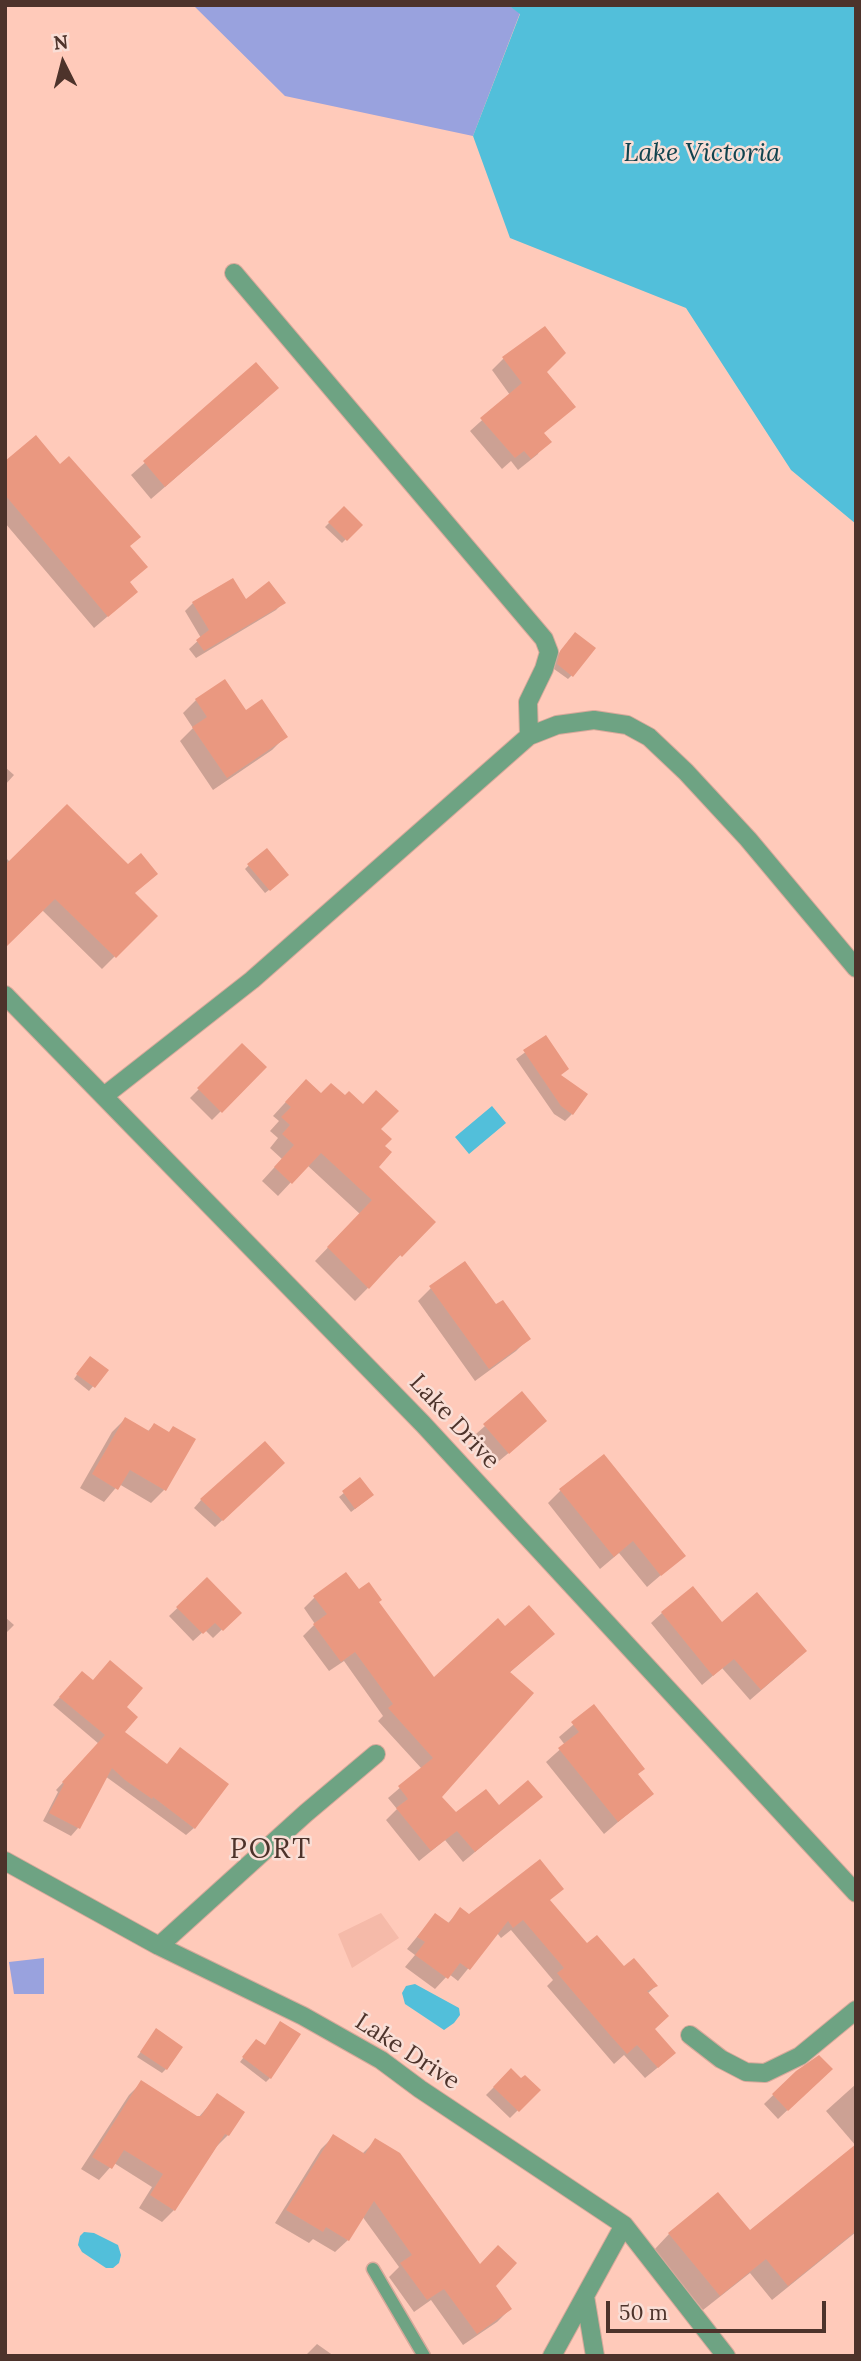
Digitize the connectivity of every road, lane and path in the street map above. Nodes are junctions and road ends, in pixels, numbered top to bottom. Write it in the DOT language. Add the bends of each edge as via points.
graph roads {
  1 [pos="234,273"];
  2 [pos="528,736"];
  3 [pos="856,968"];
  4 [pos="5,995"];
  5 [pos="104,1096"];
  6 [pos="376,1754"];
  7 [pos="5,1861"];
  8 [pos="856,1893"];
  9 [pos="159,1946"];
  10 [pos="856,2010"];
  11 [pos="690,2035"];
  12 [pos="624,2224"];
  13 [pos="373,2269"];
  14 [pos="585,2296"];
  15 [pos="424,2356"];
  16 [pos="552,2356"];
  17 [pos="595,2356"];
  18 [pos="726,2356"];
  1 -- 2 [label="street" via="544,639 549,652 528,702"];
  2 -- 3 [label="street" via="557,725 594,720 627,725 649,737 748,839"];
  2 -- 5 [label="street" via="252,979"];
  4 -- 5 [label="street, Lake Drive"];
  5 -- 8 [label="street, Lake Drive" via="423,1424"];
  6 -- 9 [label="street"];
  7 -- 9 [label="street, Lake Drive"];
  9 -- 12 [label="street, Lake Drive" via="382,2060"];
  10 -- 11 [label="street" via="800,2056 765,2073 738,2068"];
  12 -- 14 [label="street"];
  12 -- 18 [label="street, Lake Drive"];
  13 -- 15 [label="lane"];
  14 -- 16 [label="street"];
  14 -- 17 [label="street"];
}
